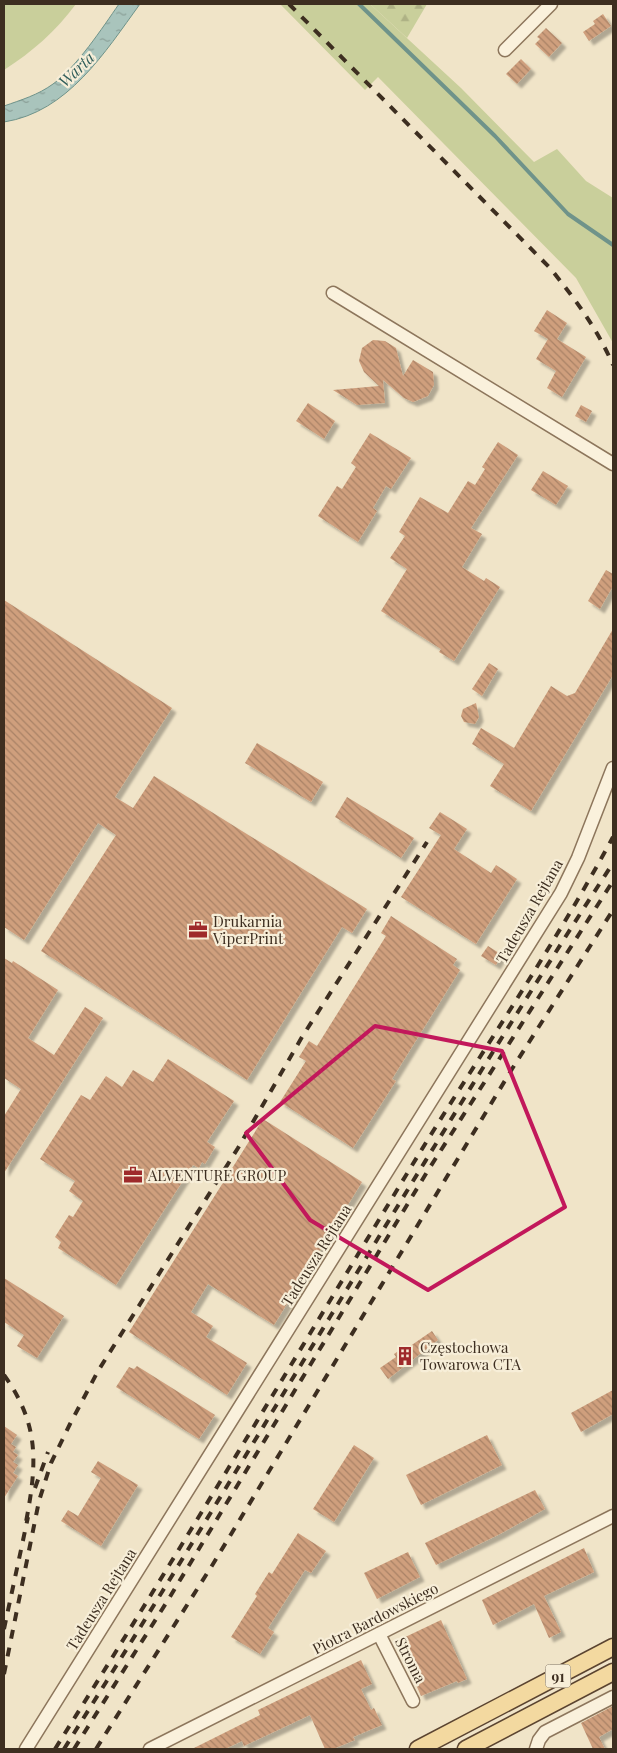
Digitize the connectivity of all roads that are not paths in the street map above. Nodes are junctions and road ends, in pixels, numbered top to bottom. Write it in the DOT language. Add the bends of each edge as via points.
graph roads {
  1 [pos="551,4"];
  2 [pos="505,50"];
  3 [pos="333,293"];
  4 [pos="613,464"];
  5 [pos="613,768"];
  6 [pos="613,1516"];
  7 [pos="379,1634"];
  8 [pos="613,1647"];
  9 [pos="613,1672"];
  10 [pos="613,1697"];
  11 [pos="413,1701"];
  12 [pos="26,1749"];
  13 [pos="150,1749"];
  14 [pos="418,1749"];
  15 [pos="466,1749"];
  16 [pos="536,1749"];
  1 -- 2 [label="street"];
  3 -- 4 [label="street"];
  5 -- 12 [label="street, Tadeusza Rejtana" via="578,858 552,909"];
  6 -- 7 [label="street, Piotra Bardowskiego"];
  7 -- 11 [label="street, Stroma"];
  7 -- 13 [label="street, Piotra Bardowskiego"];
  8 -- 14 [label="main road, 91"];
  9 -- 15 [label="main road, 91"];
  10 -- 16 [label="street" via="545,1732"];
}
